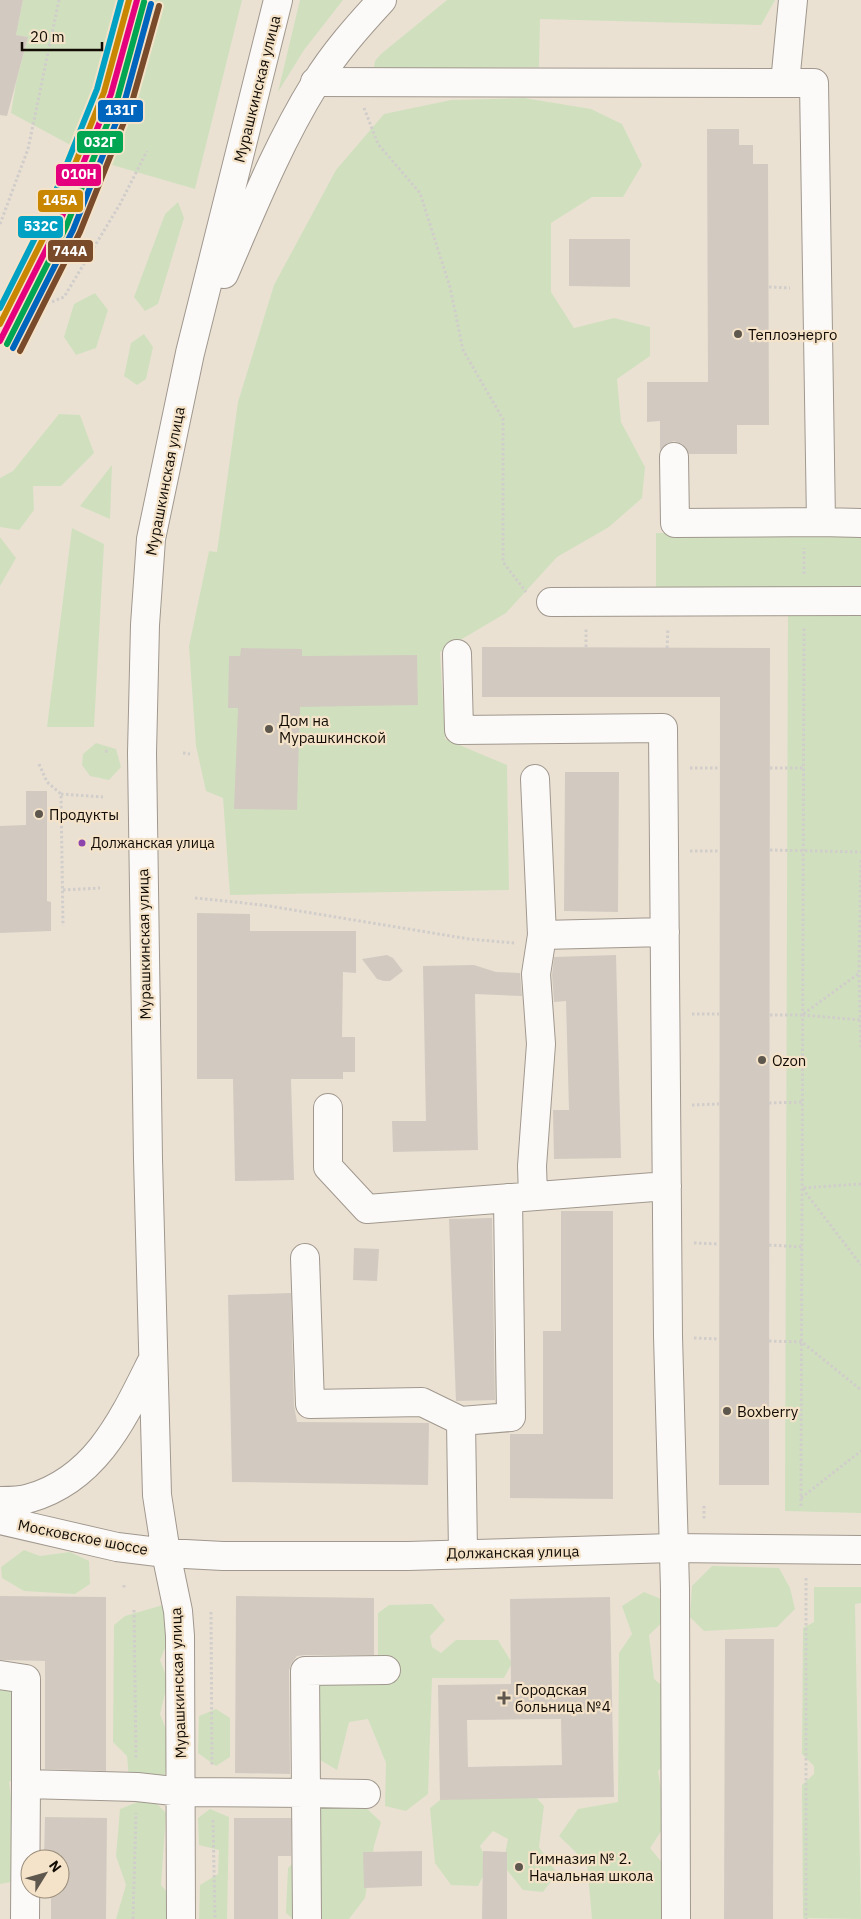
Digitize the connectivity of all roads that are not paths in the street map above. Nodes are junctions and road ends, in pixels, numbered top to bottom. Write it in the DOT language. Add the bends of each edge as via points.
graph roads {
  1 [pos="278,0"];
  2 [pos="382,0"];
  3 [pos="793,0"];
  4 [pos="316,82"];
  5 [pos="785,83"];
  6 [pos="190,353"];
  7 [pos="674,457"];
  8 [pos="812,522"];
  9 [pos="861,523"];
  10 [pos="861,601"];
  11 [pos="551,602"];
  12 [pos="457,654"];
  13 [pos="535,779"];
  14 [pos="665,932"];
  15 [pos="541,940"];
  16 [pos="328,1108"];
  17 [pos="667,1186"];
  18 [pos="520,1197"];
  19 [pos="305,1258"];
  20 [pos="153,1360"];
  21 [pos="460,1421"];
  22 [pos="0,1501"];
  23 [pos="0,1520"];
  24 [pos="673,1548"];
  25 [pos="861,1550"];
  26 [pos="166,1553"];
  27 [pos="463,1553"];
  28 [pos="386,1670"];
  29 [pos="0,1675"];
  30 [pos="26,1784"];
  31 [pos="182,1792"];
  32 [pos="306,1793"];
  33 [pos="366,1794"];
  34 [pos="25,1919"];
  35 [pos="181,1919"];
  36 [pos="307,1919"];
  37 [pos="676,1919"];
  1 -- 6 [label="main road, Мурашкинская улица"];
  2 -- 4 [label="main road, Мурашкинская улица" via="352,33"];
  3 -- 5 [label="main road"];
  4 -- 5 [label="main road"];
  4 -- 6 [label="main road, Мурашкинская улица" via="278,148"];
  5 -- 8 [label="main road" via="814,83"];
  6 -- 20 [label="main road, Мурашкинская улица" via="151,539 145,625 143,891"];
  7 -- 8 [label="main road" via="675,523"];
  8 -- 9 [label="main road"];
  10 -- 11 [label="main road"];
  12 -- 14 [label="main road" via="459,730 663,728"];
  13 -- 15 [label="main road"];
  14 -- 15 [label="main road"];
  14 -- 17 [label="main road"];
  15 -- 18 [label="main road" via="536,974 541,1044 532,1166"];
  16 -- 18 [label="main road" via="328,1167 367,1209"];
  17 -- 18 [label="main road"];
  17 -- 24 [label="main road"];
  18 -- 21 [label="main road" via="511,1417"];
  19 -- 21 [label="main road" via="310,1404 422,1402"];
  20 -- 22 [label="main road, Мурашкинская улица" via="122,1421 99,1454 80,1473 57,1488 29,1499"];
  20 -- 26 [label="main road, Мурашкинская улица" via="157,1495"];
  21 -- 27 [label="main road"];
  23 -- 26 [label="main road, Московское шоссе" via="116,1547"];
  24 -- 25 [label="main road, Должанская улица"];
  24 -- 27 [label="main road, Должанская улица"];
  24 -- 37 [label="main road"];
  26 -- 27 [label="main road, Должанская улица" via="408,1556"];
  26 -- 31 [label="main road, Мурашкинская улица" via="180,1636"];
  28 -- 32 [label="main road" via="305,1671"];
  29 -- 30 [label="main road" via="26,1680"];
  30 -- 31 [label="main road" via="137,1787"];
  30 -- 34 [label="main road"];
  31 -- 32 [label="main road"];
  31 -- 35 [label="main road, Мурашкинская улица"];
  32 -- 33 [label="main road"];
  32 -- 36 [label="main road"];
}
